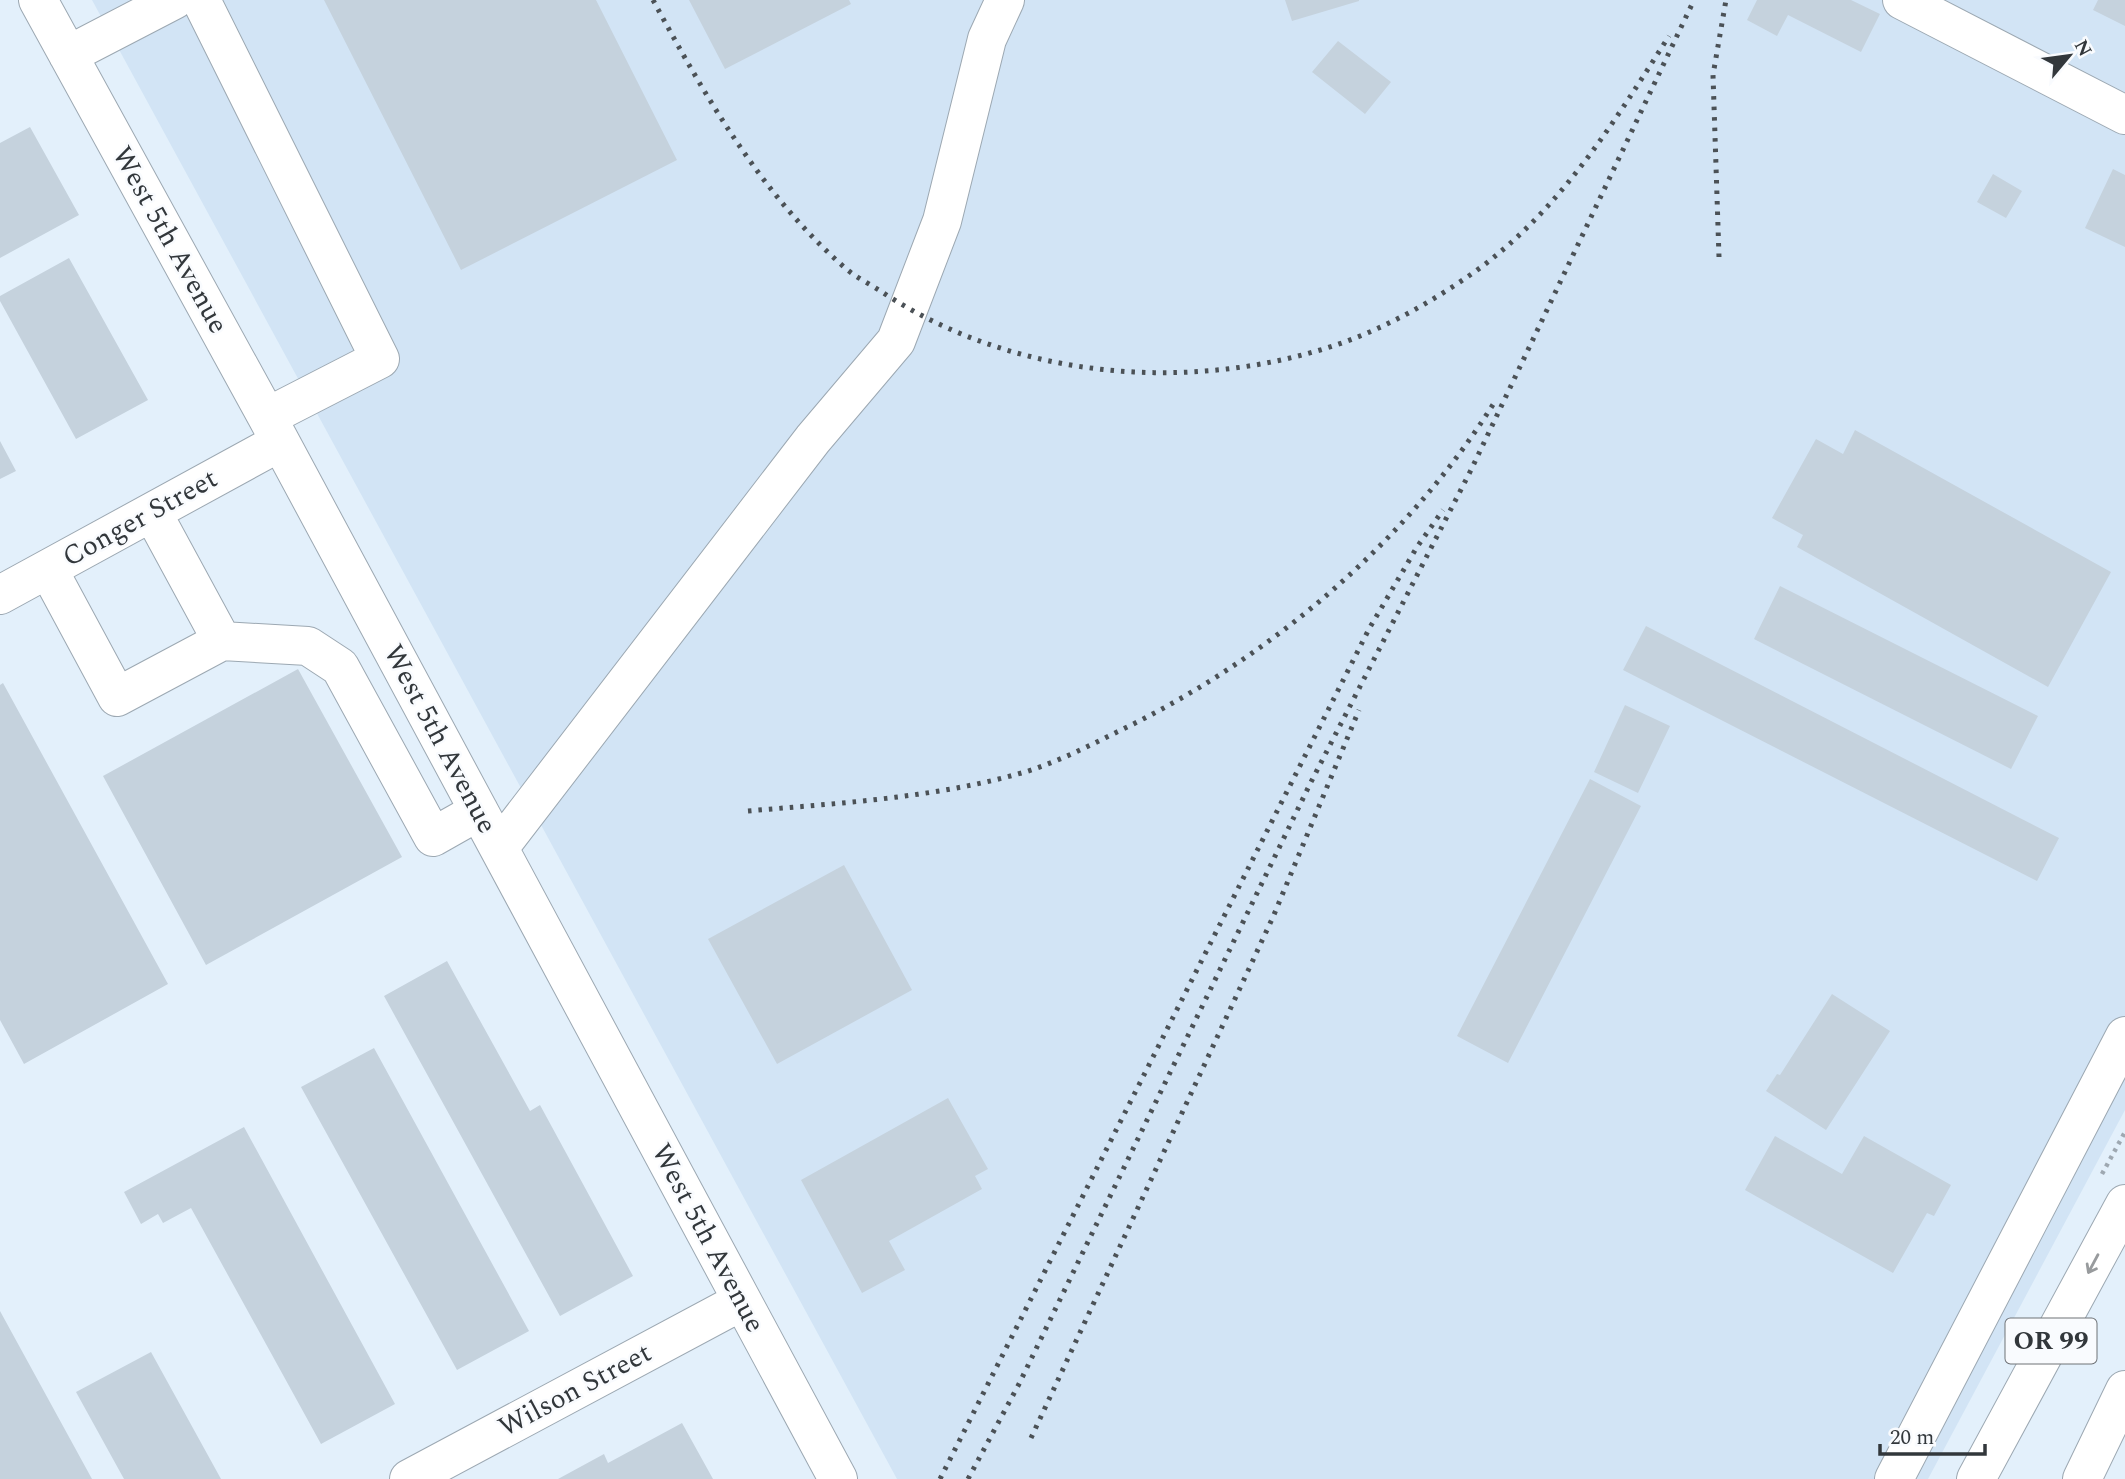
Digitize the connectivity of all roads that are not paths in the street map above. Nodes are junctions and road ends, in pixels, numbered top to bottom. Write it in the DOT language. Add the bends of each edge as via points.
graph roads {
  1 [pos="38,0"];
  2 [pos="174,0"];
  3 [pos="201,0"];
  4 [pos="1005,0"];
  5 [pos="1902,0"];
  6 [pos="68,55"];
  7 [pos="2125,115"];
  8 [pos="273,429"];
  9 [pos="152,512"];
  10 [pos="48,569"];
  11 [pos="0,595"];
  12 [pos="222,641"];
  13 [pos="387,641"];
  14 [pos="340,667"];
  15 [pos="431,722"];
  16 [pos="384,748"];
  17 [pos="479,811"];
  18 [pos="499,848"];
  19 [pos="2125,1037"];
  20 [pos="2125,1204"];
  21 [pos="741,1301"];
  22 [pos="2125,1390"];
  23 [pos="409,1479"];
  24 [pos="838,1479"];
  25 [pos="1895,1479"];
  26 [pos="1976,1479"];
  27 [pos="2082,1479"];
  1 -- 6 [label="street, West 5th Avenue"];
  2 -- 6 [label="street"];
  3 -- 8 [label="street, Conger Street" via="380,359"];
  4 -- 18 [label="street" via="987,39 942,221 896,341 813,439"];
  5 -- 7 [label="street"];
  6 -- 8 [label="street, West 5th Avenue"];
  8 -- 9 [label="street, Conger Street"];
  8 -- 13 [label="street, West 5th Avenue"];
  9 -- 10 [label="street, Conger Street"];
  9 -- 12 [label="street"];
  10 -- 11 [label="street, Conger Street"];
  10 -- 12 [label="street" via="117,697"];
  12 -- 14 [label="street" via="308,646"];
  13 -- 14 [label="street"];
  13 -- 15 [label="street, West 5th Avenue"];
  14 -- 16 [label="street"];
  15 -- 16 [label="street"];
  15 -- 17 [label="street, West 5th Avenue"];
  16 -- 17 [label="street" via="433,837"];
  17 -- 18 [label="street, West 5th Avenue"];
  18 -- 21 [label="street, West 5th Avenue"];
  19 -- 25 [label="street"];
  20 -- 26 [label="street, OR 99, one-way"];
  21 -- 23 [label="street, Wilson Street"];
  21 -- 24 [label="street, West 5th Avenue"];
  22 -- 27 [label="street, OR 99"];
}
